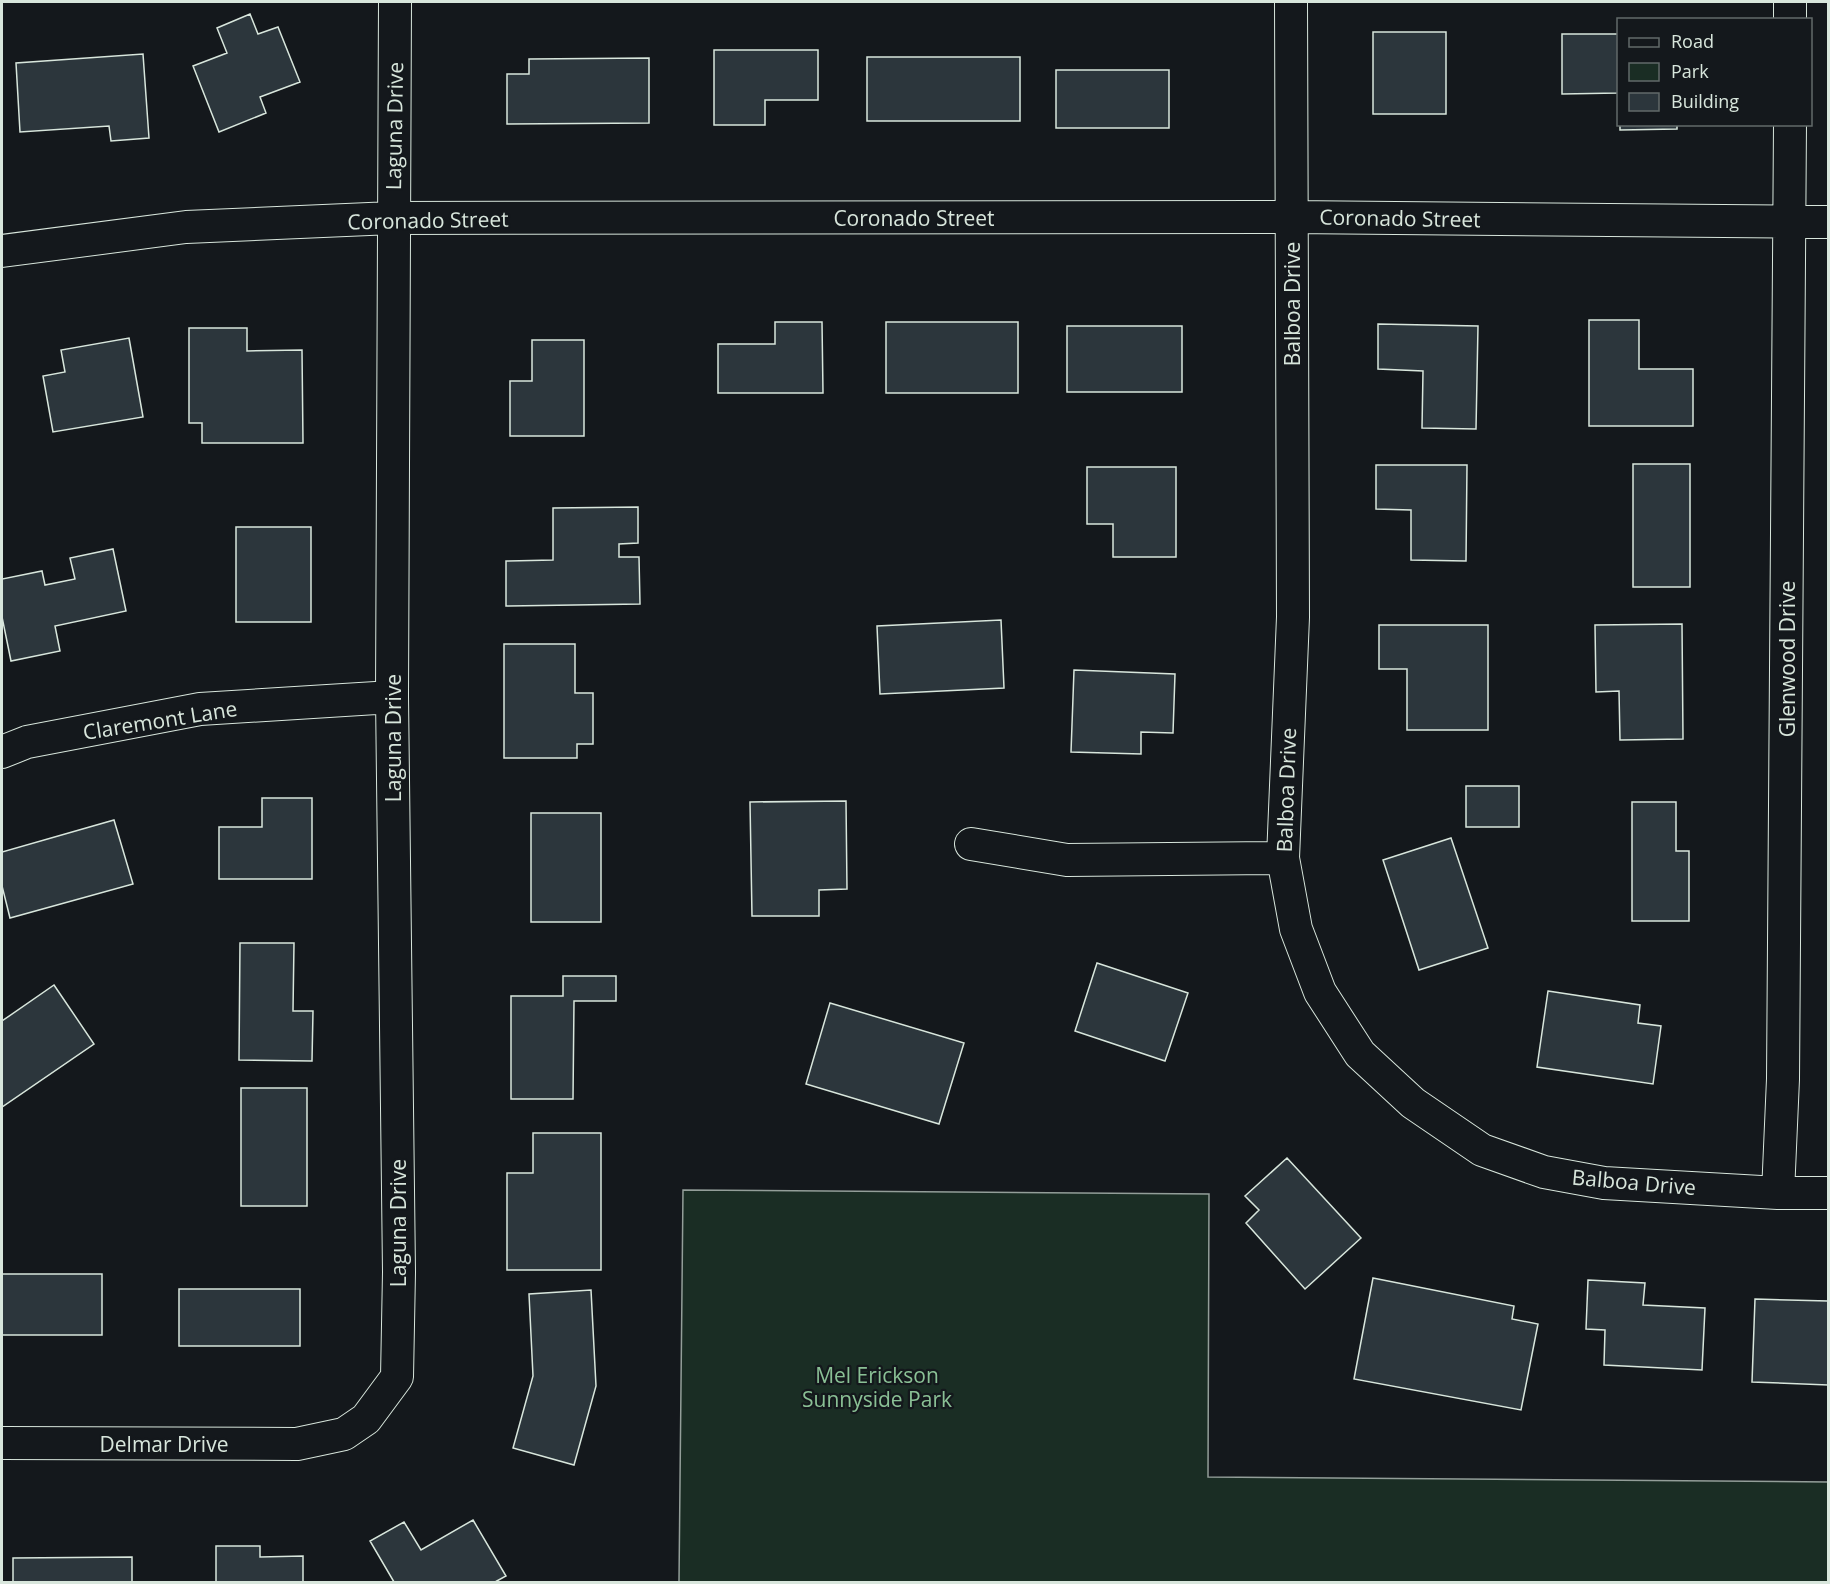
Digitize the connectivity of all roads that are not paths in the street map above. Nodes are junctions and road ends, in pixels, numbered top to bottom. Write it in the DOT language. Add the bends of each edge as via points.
graph roads {
  1 [pos="395,2"];
  2 [pos="1291,2"];
  3 [pos="1790,2"];
  4 [pos="1790,18"];
  5 [pos="1790,126"];
  6 [pos="1291,217"];
  7 [pos="392,218"];
  8 [pos="1790,222"];
  9 [pos="1828,222"];
  10 [pos="2,251"];
  11 [pos="392,697"];
  12 [pos="2,752"];
  13 [pos="971,844"];
  14 [pos="1283,858"];
  15 [pos="1778,1193"];
  16 [pos="1828,1193"];
  17 [pos="327,1438"];
  18 [pos="2,1443"];
  1 -- 7 [label="street, Laguna Drive"];
  2 -- 6 [label="street, Balboa Drive"];
  3 -- 4 [label="street"];
  5 -- 8 [label="street, Glenwood Drive"];
  6 -- 7 [label="street, Coronado Street"];
  6 -- 8 [label="street, Coronado Street"];
  6 -- 14 [label="street, Balboa Drive" via="1293,617"];
  7 -- 10 [label="street, Coronado Street" via="186,227"];
  7 -- 11 [label="street, Laguna Drive"];
  8 -- 9 [label="street, Coronado Street"];
  8 -- 15 [label="street, Glenwood Drive" via="1783,1079"];
  11 -- 12 [label="street, Claremont Lane" via="200,709 27,742"];
  11 -- 17 [label="street, Laguna Drive" via="397,1377 366,1419 344,1434"];
  13 -- 14 [label="street" via="1067,860"];
  14 -- 15 [label="street, Balboa Drive" via="1296,929 1320,992 1360,1054 1413,1103 1482,1150 1544,1172 1604,1183"];
  15 -- 16 [label="street, Balboa Drive"];
  17 -- 18 [label="street, Delmar Drive" via="297,1444"];
}
